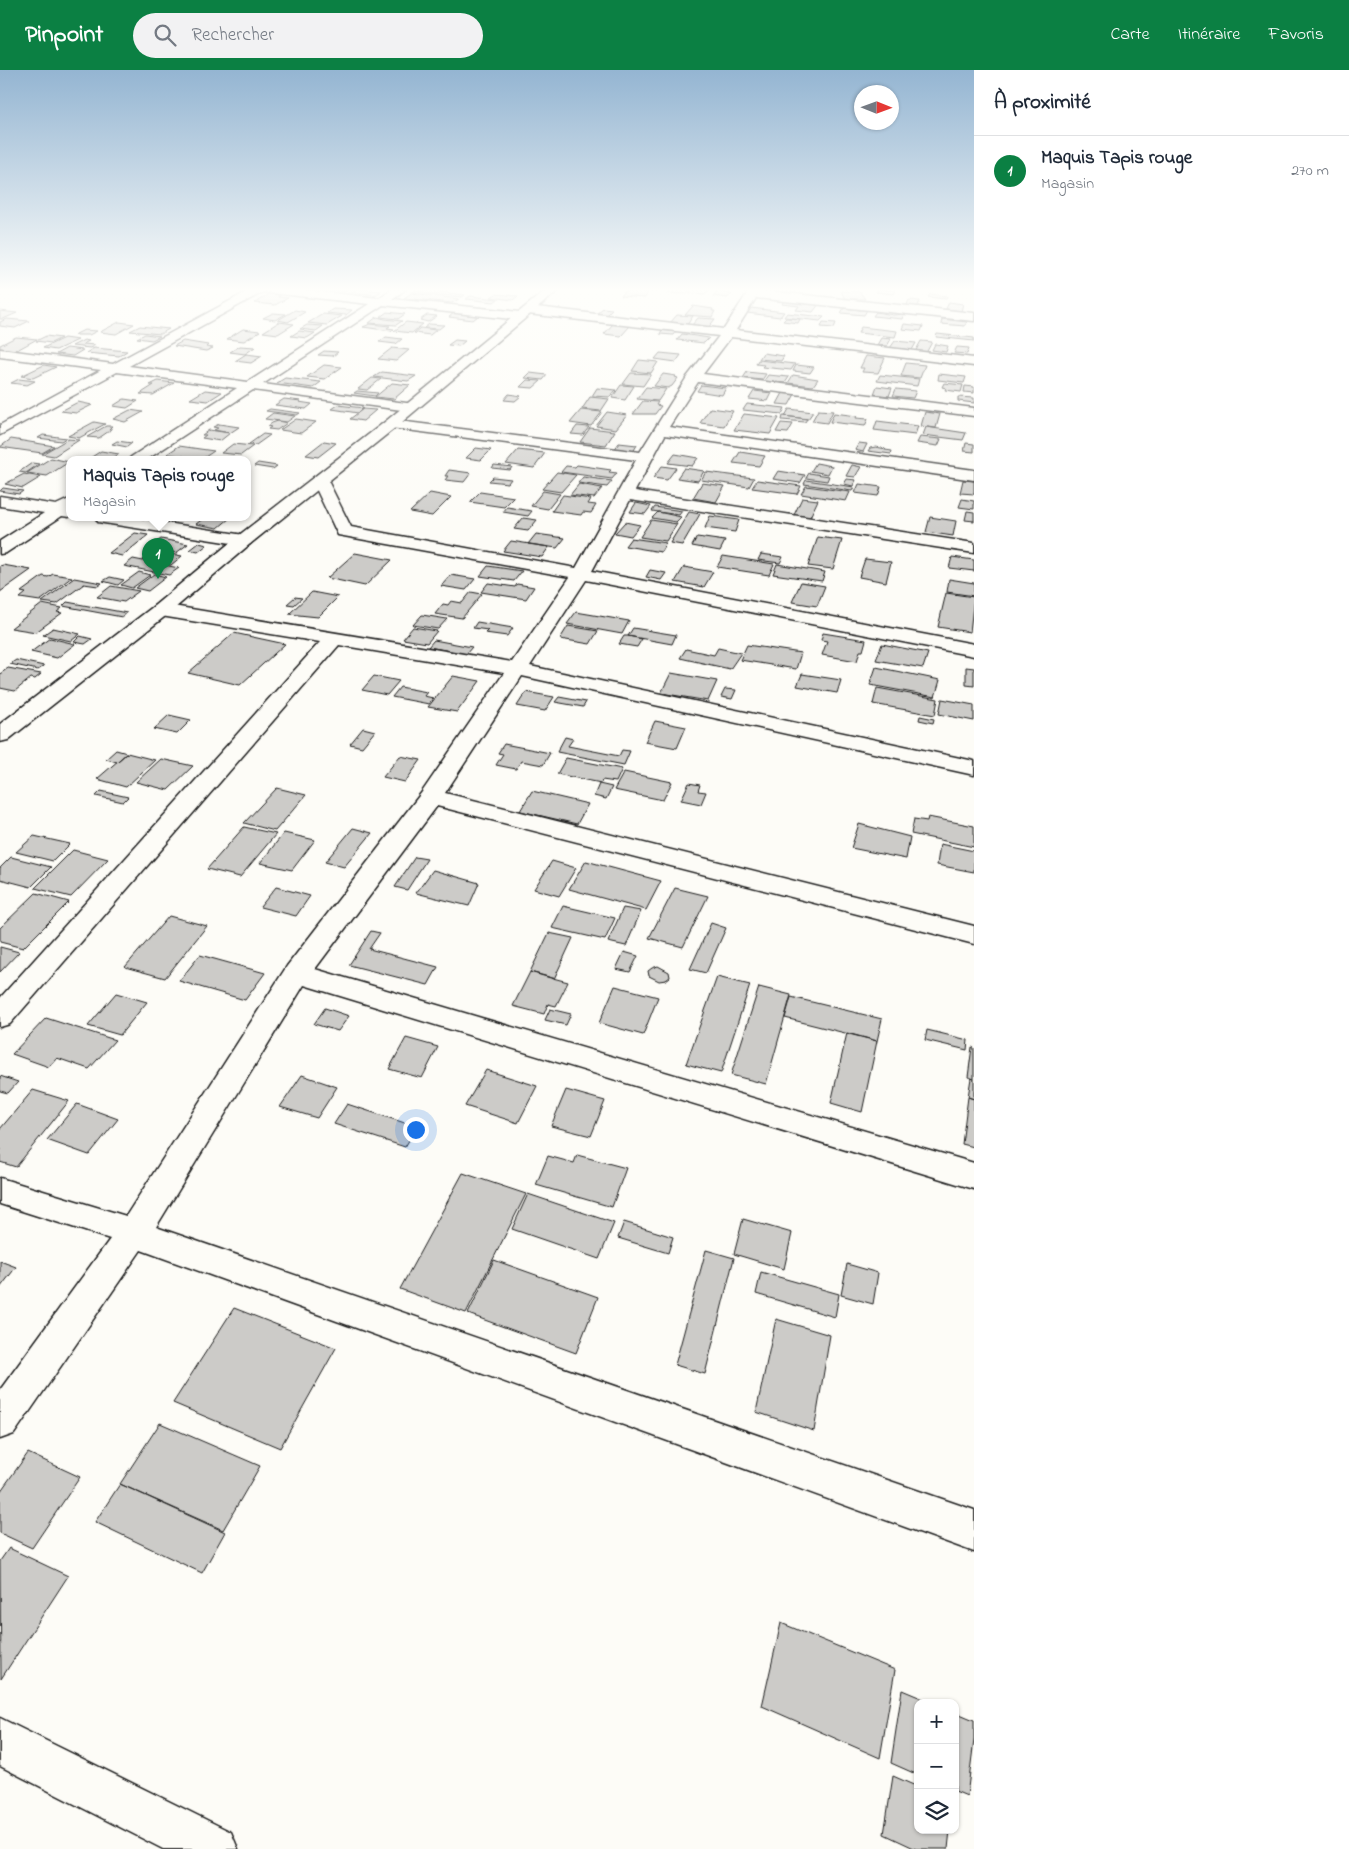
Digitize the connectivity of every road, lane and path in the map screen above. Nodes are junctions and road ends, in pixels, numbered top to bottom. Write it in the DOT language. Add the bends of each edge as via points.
graph roads {
  1 [pos="105,372"];
  2 [pos="150,372"];
  3 [pos="272,372"];
  4 [pos="452,372"];
  5 [pos="698,372"];
  6 [pos="694,377"];
  7 [pos="251,386"];
  8 [pos="409,407"];
  9 [pos="974,412"];
  10 [pos="391,424"];
  11 [pos="660,430"];
  12 [pos="0,431"];
  13 [pos="142,456"];
  14 [pos="645,457"];
  15 [pos="974,475"];
  16 [pos="320,480"];
  17 [pos="625,494"];
  18 [pos="0,501"];
  19 [pos="66,509"];
  20 [pos="123,521"];
  21 [pos="244,540"];
  22 [pos="974,548"];
  23 [pos="0,550"];
  24 [pos="581,574"];
  25 [pos="161,610"];
  26 [pos="334,639"];
  27 [pos="974,650"];
  28 [pos="517,669"];
  29 [pos="0,736"];
  30 [pos="974,768"];
  31 [pos="431,797"];
  32 [pos="974,935"];
  33 [pos="297,973"];
  34 [pos="0,1017"];
  35 [pos="974,1176"];
  36 [pos="0,1191"];
  37 [pos="134,1233"];
  38 [pos="0,1421"];
  39 [pos="974,1531"];
  40 [pos="0,1741"];
  41 [pos="214,1849"];
  1 -- 12 [label="street"];
  2 -- 7 [label="street"];
  3 -- 7 [label="street"];
  4 -- 8 [label="street"];
  5 -- 6 [label="street"];
  6 -- 9 [label="street"];
  6 -- 11 [label="street"];
  7 -- 8 [label="street"];
  7 -- 13 [label="street"];
  8 -- 10 [label="street"];
  10 -- 14 [label="street"];
  10 -- 16 [label="street"];
  11 -- 14 [label="street"];
  11 -- 15 [label="street"];
  14 -- 17 [label="street"];
  16 -- 21 [label="street"];
  16 -- 24 [label="street" via="344,531"];
  17 -- 22 [label="street"];
  17 -- 24 [label="street"];
  18 -- 19 [label="street"];
  19 -- 23 [label="street"];
  20 -- 21 [label="street"];
  21 -- 25 [label="street"];
  24 -- 27 [label="street"];
  24 -- 28 [label="street"];
  25 -- 26 [label="street"];
  25 -- 29 [label="street"];
  26 -- 28 [label="street"];
  26 -- 34 [label="street"];
  28 -- 30 [label="street"];
  28 -- 31 [label="street"];
  31 -- 32 [label="street"];
  31 -- 33 [label="street"];
  33 -- 35 [label="street"];
  33 -- 37 [label="street"];
  36 -- 37 [label="street"];
  37 -- 38 [label="street"];
  37 -- 39 [label="street"];
  40 -- 41 [label="street"];
}
